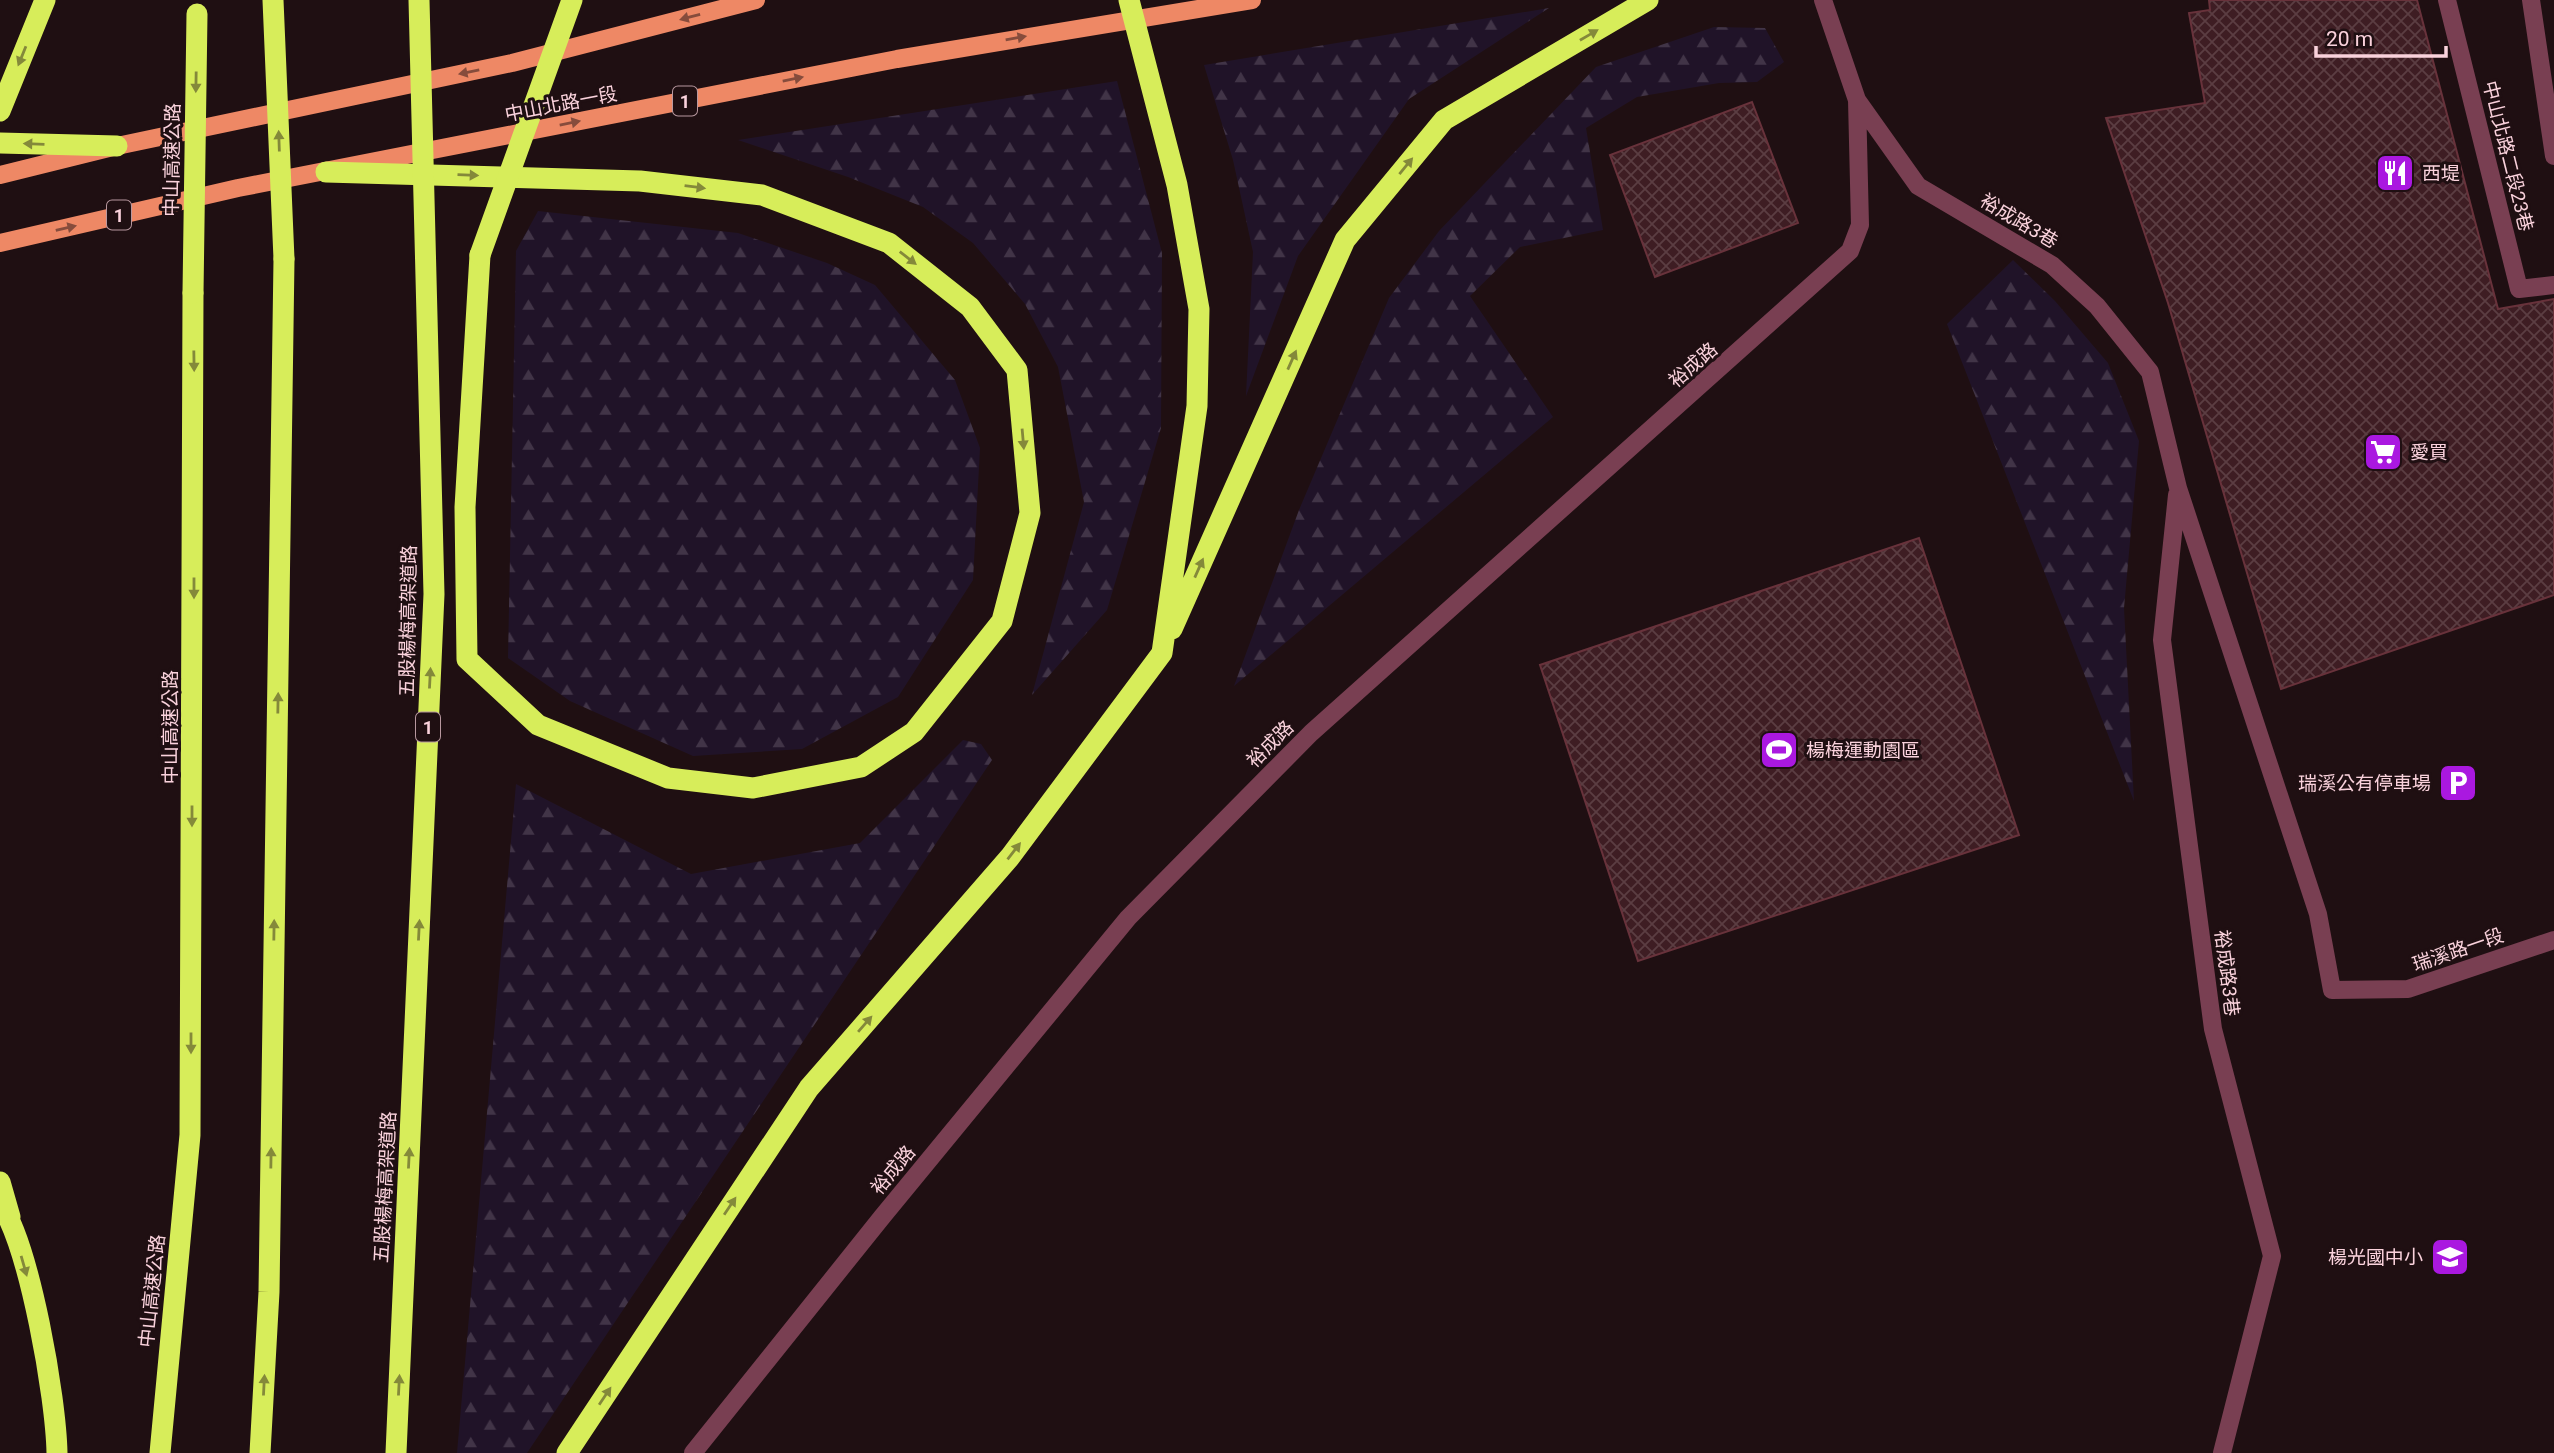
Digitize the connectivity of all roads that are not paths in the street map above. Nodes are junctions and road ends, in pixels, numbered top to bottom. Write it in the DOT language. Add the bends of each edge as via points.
graph roads {
  1 [pos="45,0"];
  2 [pos="273,0"];
  3 [pos="419,0"];
  4 [pos="572,0"];
  5 [pos="756,0"];
  6 [pos="1252,0"];
  7 [pos="1648,0"];
  8 [pos="1823,0"];
  9 [pos="2447,0"];
  10 [pos="2531,0"];
  11 [pos="197,7"];
  12 [pos="1130,9"];
  13 [pos="1857,100"];
  14 [pos="0,111"];
  15 [pos="0,142"];
  16 [pos="117,146"];
  17 [pos="2554,156"];
  18 [pos="326,172"];
  19 [pos="0,175"];
  20 [pos="0,243"];
  21 [pos="2554,285"];
  22 [pos="2178,488"];
  23 [pos="1161,653"];
  24 [pos="2554,940"];
  25 [pos="2332,990"];
  26 [pos="0,1182"];
  27 [pos="5,1210"];
  28 [pos="57,1453"];
  29 [pos="160,1453"];
  30 [pos="260,1453"];
  31 [pos="396,1453"];
  32 [pos="567,1453"];
  33 [pos="693,1453"];
  34 [pos="2222,1453"];
  1 -- 14 [label="highway, one-way"];
  30 -- 2 [label="highway, one-way, bridge" via="269,1292 284,258"];
  31 -- 3 [label="highway, 五股楊梅高架道路 / 1, one-way, bridge" via="434,594"];
  18 -- 4 [label="highway, one-way, bridge" via="640,181 762,195 889,243 970,307 1017,370 1030,513 1002,621 914,732 861,767 753,788 668,778 538,724 467,659 465,507 480,256"];
  5 -- 16 [label="main road, one-way" via="512,63"];
  6 -- 12 [label="main road, 1"];
  23 -- 7 [label="highway, one-way" via="1345,240 1444,120"];
  8 -- 13 [label="street, 裕成路3巷"];
  9 -- 21 [label="street, 中山北路二段23巷" via="2519,289"];
  10 -- 17 [label="street"];
  11 -- 29 [label="highway, 中山高速公路, one-way, bridge" via="190,1135"];
  18 -- 12 [label="main road, 中山北路一段 / 1, one-way"];
  12 -- 23 [label="highway" via="1177,185 1199,309 1197,406"];
  13 -- 22 [label="street, 裕成路3巷" via="1918,186 2052,265 2097,306 2150,372"];
  13 -- 33 [label="street, 裕成路" via="1860,225 1850,251 1311,733 1128,918"];
  16 -- 15 [label="highway, one-way"];
  16 -- 19 [label="main road"];
  20 -- 18 [label="main road, 中山北路一段 / 1, one-way"];
  22 -- 25 [label="street, 裕成路3巷" via="2318,914"];
  22 -- 34 [label="street, 裕成路3巷" via="2162,640 2213,1029 2272,1256"];
  32 -- 23 [label="highway, one-way" via="809,1088 1010,857"];
  24 -- 25 [label="street, 瑞溪路一段" via="2409,989"];
  26 -- 27 [label="highway"];
  27 -- 28 [label="highway, one-way" via="29,1284 56,1416"];
}
